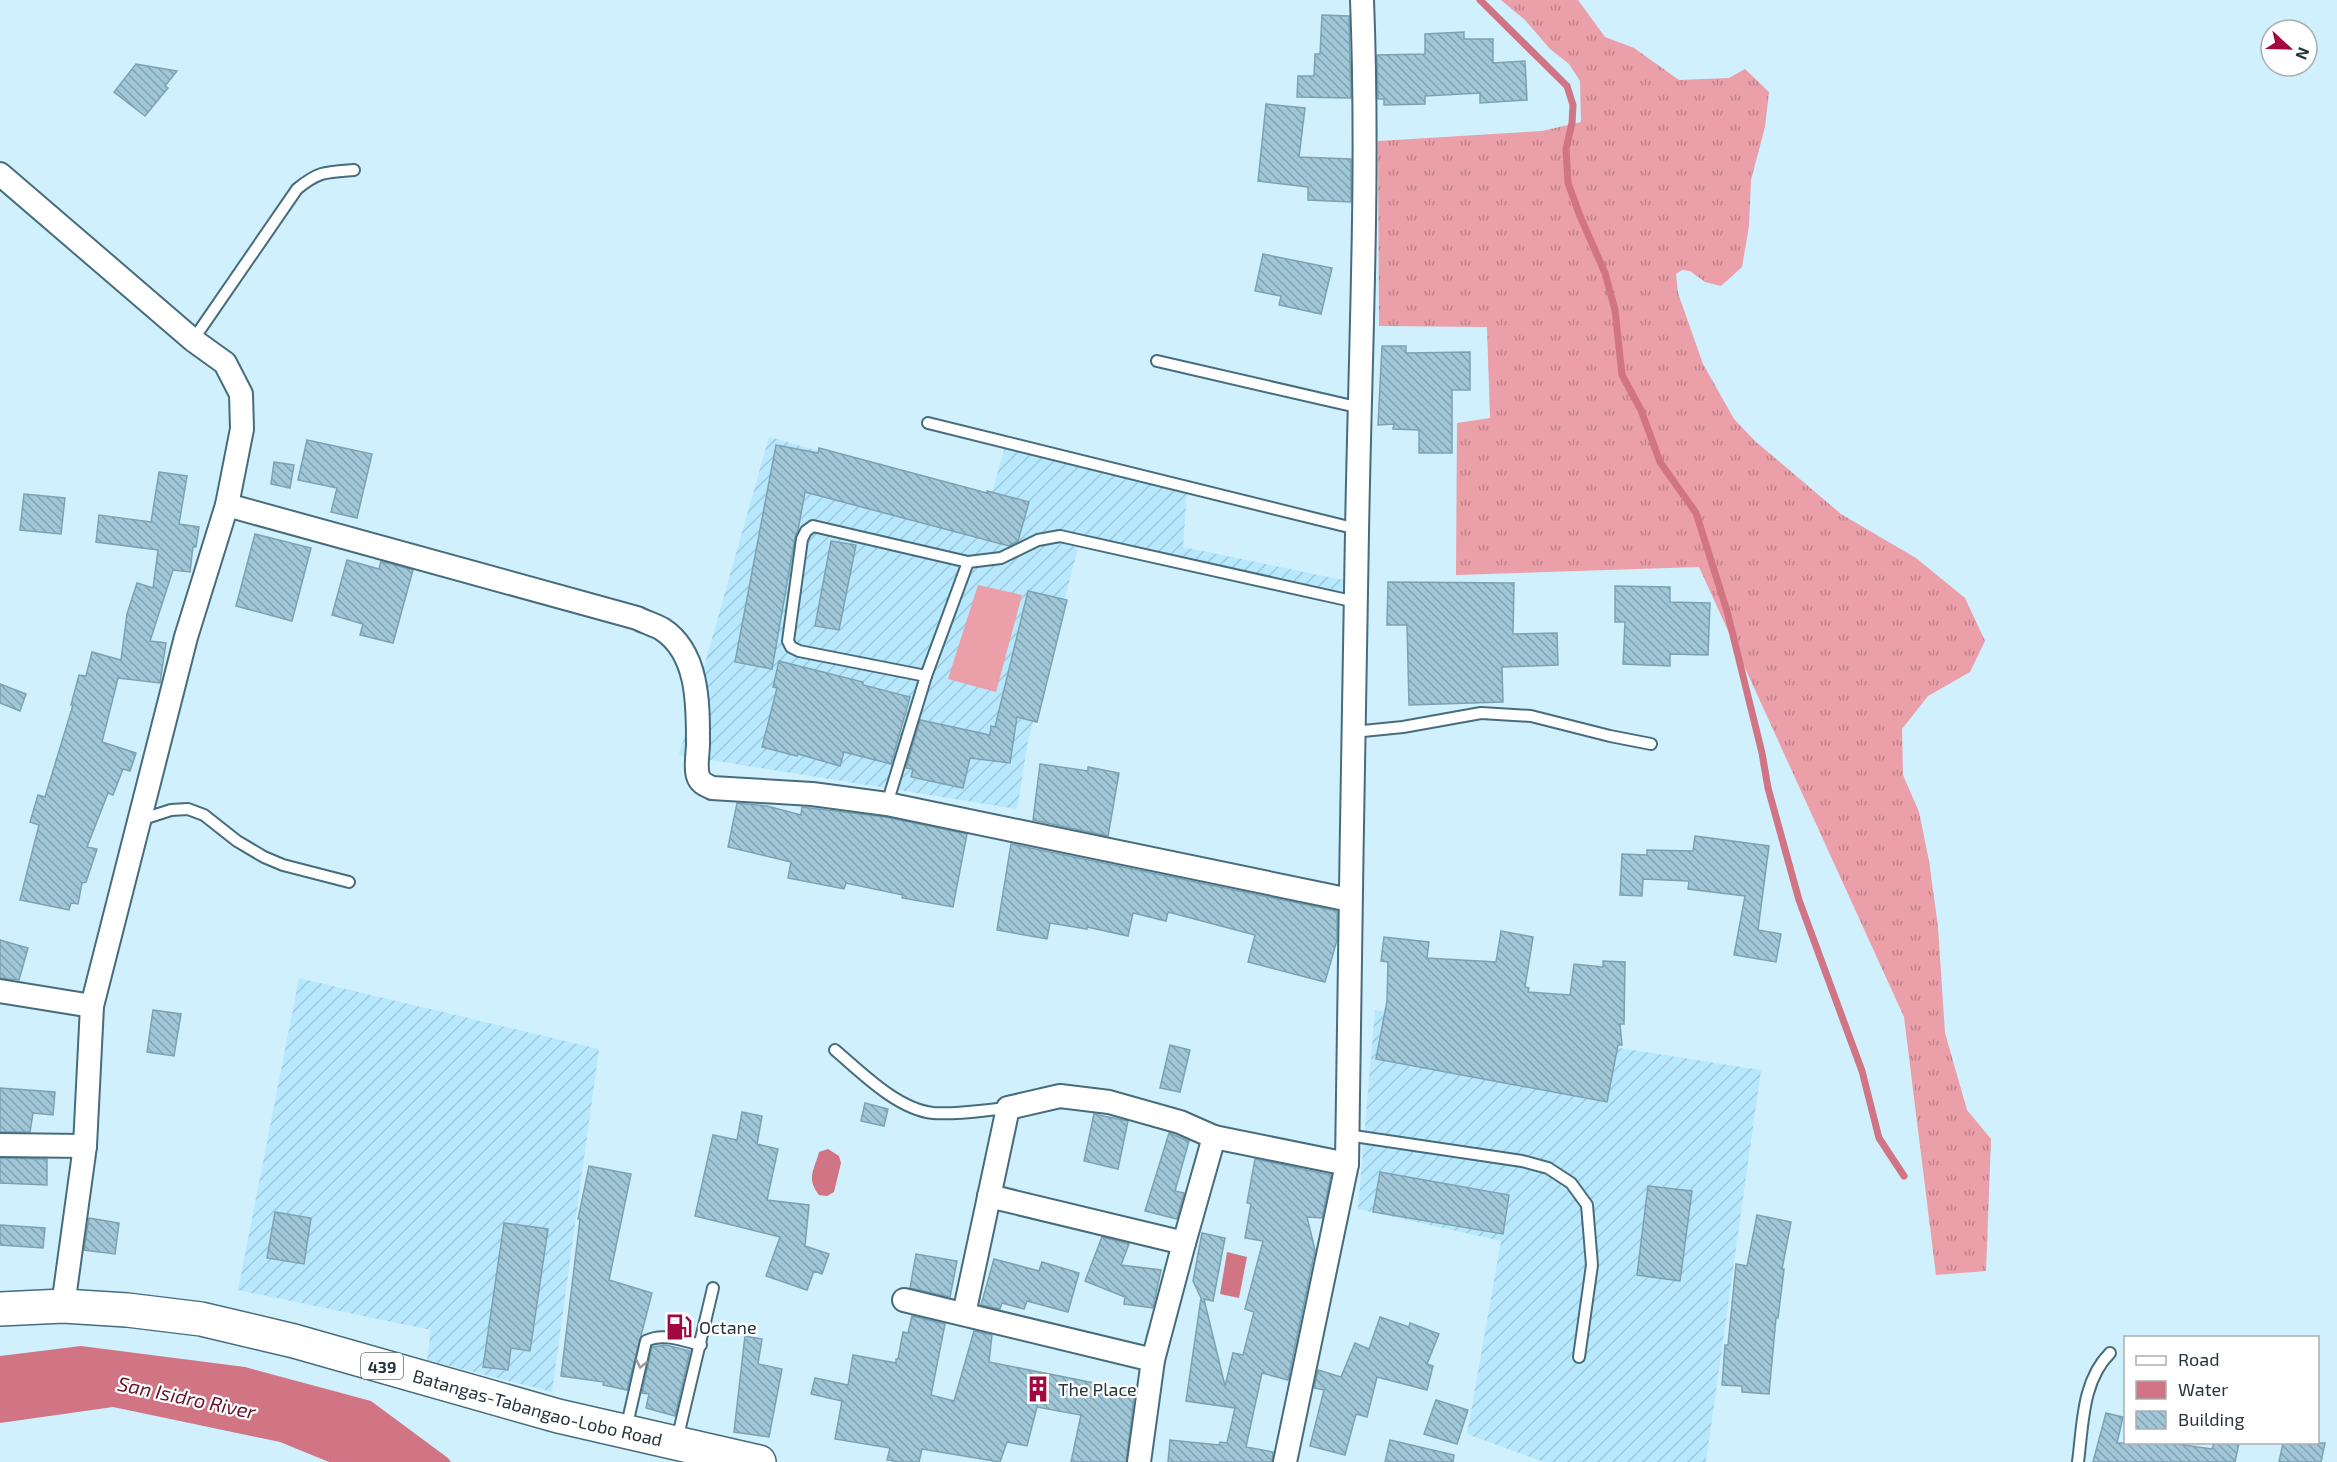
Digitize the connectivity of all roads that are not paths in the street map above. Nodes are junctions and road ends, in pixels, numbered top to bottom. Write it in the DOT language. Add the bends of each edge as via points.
graph roads {
  1 [pos="1362,0"];
  2 [pos="354,170"];
  3 [pos="0,174"];
  4 [pos="193,340"];
  5 [pos="1157,361"];
  6 [pos="1361,408"];
  7 [pos="928,423"];
  8 [pos="226,506"];
  9 [pos="1357,529"];
  10 [pos="968,562"];
  11 [pos="1356,602"];
  12 [pos="926,676"];
  13 [pos="1353,732"];
  14 [pos="1651,744"];
  15 [pos="887,804"];
  16 [pos="140,820"];
  17 [pos="349,882"];
  18 [pos="1350,900"];
  19 [pos="0,991"];
  20 [pos="92,1006"];
  21 [pos="835,1050"];
  22 [pos="1008,1108"];
  23 [pos="1347,1134"];
  24 [pos="1214,1137"];
  25 [pos="0,1145"];
  26 [pos="85,1146"];
  27 [pos="1347,1164"];
  28 [pos="989,1196"];
  29 [pos="1184,1243"];
  30 [pos="713,1288"];
  31 [pos="904,1300"];
  32 [pos="63,1306"];
  33 [pos="0,1309"];
  34 [pos="964,1314"];
  35 [pos="701,1345"];
  36 [pos="2110,1353"];
  37 [pos="1579,1357"];
  38 [pos="1153,1360"];
  39 [pos="625,1431"];
  40 [pos="676,1443"];
  41 [pos="759,1462"];
  42 [pos="1139,1462"];
  43 [pos="1285,1462"];
  44 [pos="2078,1462"];
  1 -- 6 [label="street"];
  2 -- 4 [label="lane" via="313,176 297,189"];
  3 -- 4 [label="street"];
  4 -- 8 [label="street" via="225,363 242,394 242,429"];
  5 -- 6 [label="lane"];
  6 -- 9 [label="street"];
  7 -- 9 [label="lane"];
  8 -- 15 [label="street" via="637,618 662,630 680,646 690,664 695,684 698,776 703,783 712,788 812,794"];
  8 -- 16 [label="street" via="186,637"];
  9 -- 11 [label="street"];
  10 -- 11 [label="lane" via="1001,558 1038,540 1060,536"];
  10 -- 12 [label="lane"];
  10 -- 12 [label="lane" via="813,526 802,539 788,641 791,647"];
  11 -- 13 [label="street"];
  12 -- 15 [label="lane"];
  13 -- 14 [label="lane" via="1481,713 1531,716"];
  13 -- 18 [label="street"];
  15 -- 18 [label="street"];
  16 -- 17 [label="lane" via="188,809 204,815 264,857"];
  16 -- 20 [label="street"];
  18 -- 23 [label="street"];
  19 -- 20 [label="street"];
  20 -- 26 [label="street"];
  21 -- 22 [label="lane" via="880,1089 931,1113"];
  22 -- 24 [label="street" via="1060,1096 1109,1101 1180,1122"];
  22 -- 28 [label="street"];
  23 -- 27 [label="street"];
  23 -- 37 [label="lane" via="1521,1161 1548,1168 1571,1183 1587,1205 1592,1265"];
  24 -- 27 [label="street"];
  24 -- 29 [label="street"];
  25 -- 26 [label="street"];
  26 -- 32 [label="street"];
  27 -- 43 [label="street"];
  28 -- 29 [label="street"];
  28 -- 34 [label="street"];
  29 -- 38 [label="street"];
  30 -- 35 [label="lane"];
  31 -- 34 [label="street"];
  32 -- 33 [label="main road, Batangas-Tabangao-Lobo Road / 439"];
  32 -- 39 [label="main road, Batangas-Tabangao-Lobo Road / 439" via="201,1319"];
  34 -- 38 [label="street"];
  35 -- 39 [label="lane, one-way" via="664,1337 646,1341"];
  35 -- 40 [label="lane"];
  36 -- 44 [label="lane" via="2094,1372 2088,1388"];
  38 -- 42 [label="street"];
  39 -- 40 [label="main road, Batangas-Tabangao-Lobo Road / 439"];
  40 -- 41 [label="main road, Batangas-Tabangao-Lobo Road / 439"];
}
